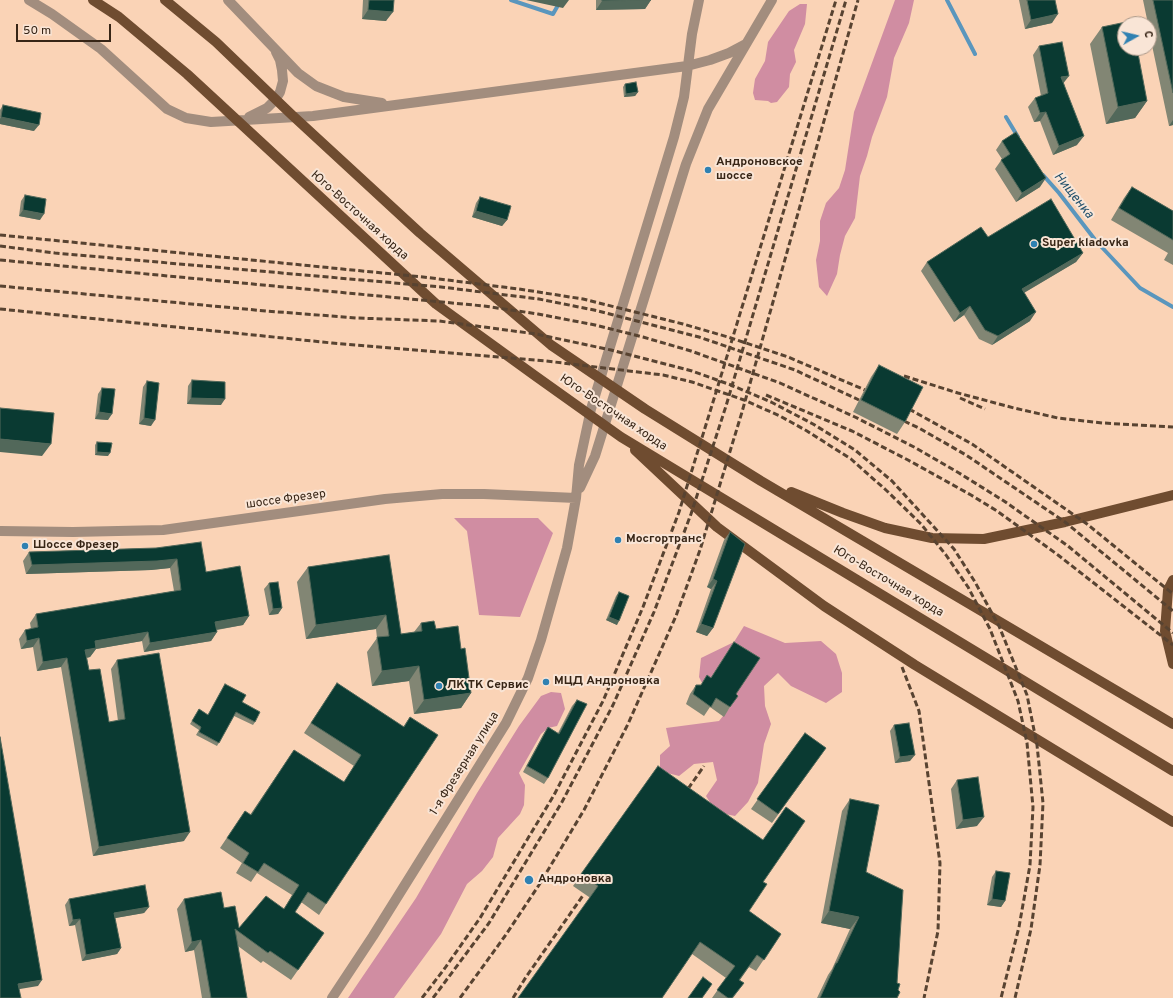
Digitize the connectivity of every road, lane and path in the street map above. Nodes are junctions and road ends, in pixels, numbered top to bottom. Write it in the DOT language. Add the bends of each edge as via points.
graph roads {
  1 [pos="29,0"];
  2 [pos="93,0"];
  3 [pos="165,0"];
  4 [pos="228,0"];
  5 [pos="699,0"];
  6 [pos="772,0"];
  7 [pos="746,44"];
  8 [pos="272,46"];
  9 [pos="687,66"];
  10 [pos="394,105"];
  11 [pos="246,119"];
  12 [pos="621,437"];
  13 [pos="761,481"];
  14 [pos="1173,495"];
  15 [pos="576,498"];
  16 [pos="0,531"];
  17 [pos="1173,580"];
  18 [pos="1173,664"];
  19 [pos="1173,724"];
  20 [pos="1173,771"];
  21 [pos="1173,822"];
  22 [pos="332,998"];
  1 -- 11 [label="street" via="100,49 167,109 186,118 211,122"];
  2 -- 12 [label="main road, Юго-Восточная хорда" via="119,17 187,74 436,304"];
  3 -- 13 [label="main road, Юго-Восточная хорда" via="216,42 420,233 551,345 645,409"];
  4 -- 8 [label="street"];
  5 -- 9 [label="street, 1-я Фрезерная улица"];
  6 -- 7 [label="street, 1-я Фрезерная улица"];
  7 -- 9 [label="street" via="723,56"];
  7 -- 15 [label="street, 1-я Фрезерная улица" via="708,109 686,164 595,456"];
  8 -- 10 [label="street" via="298,73 316,86 344,97"];
  8 -- 11 [label="street" via="282,70 280,92 267,108"];
  9 -- 10 [label="street"];
  9 -- 15 [label="street, 1-я Фрезерная улица" via="684,97 674,137 591,408 579,465"];
  10 -- 11 [label="street" via="313,116"];
  12 -- 20 [label="main road, Юго-Восточная хорда"];
  12 -- 21 [label="main road" via="717,527 824,606 915,665"];
  13 -- 14 [label="main road" via="885,528 932,538 984,539"];
  13 -- 19 [label="main road, Юго-Восточная хорда"];
  15 -- 16 [label="street, шоссе Фрезер" via="484,494 426,495 163,530"];
  15 -- 22 [label="street, 1-я Фрезерная улица" via="566,548 541,640 521,694 498,736"];
  17 -- 18 [label="main road" via="1168,590 1165,631"];
}
